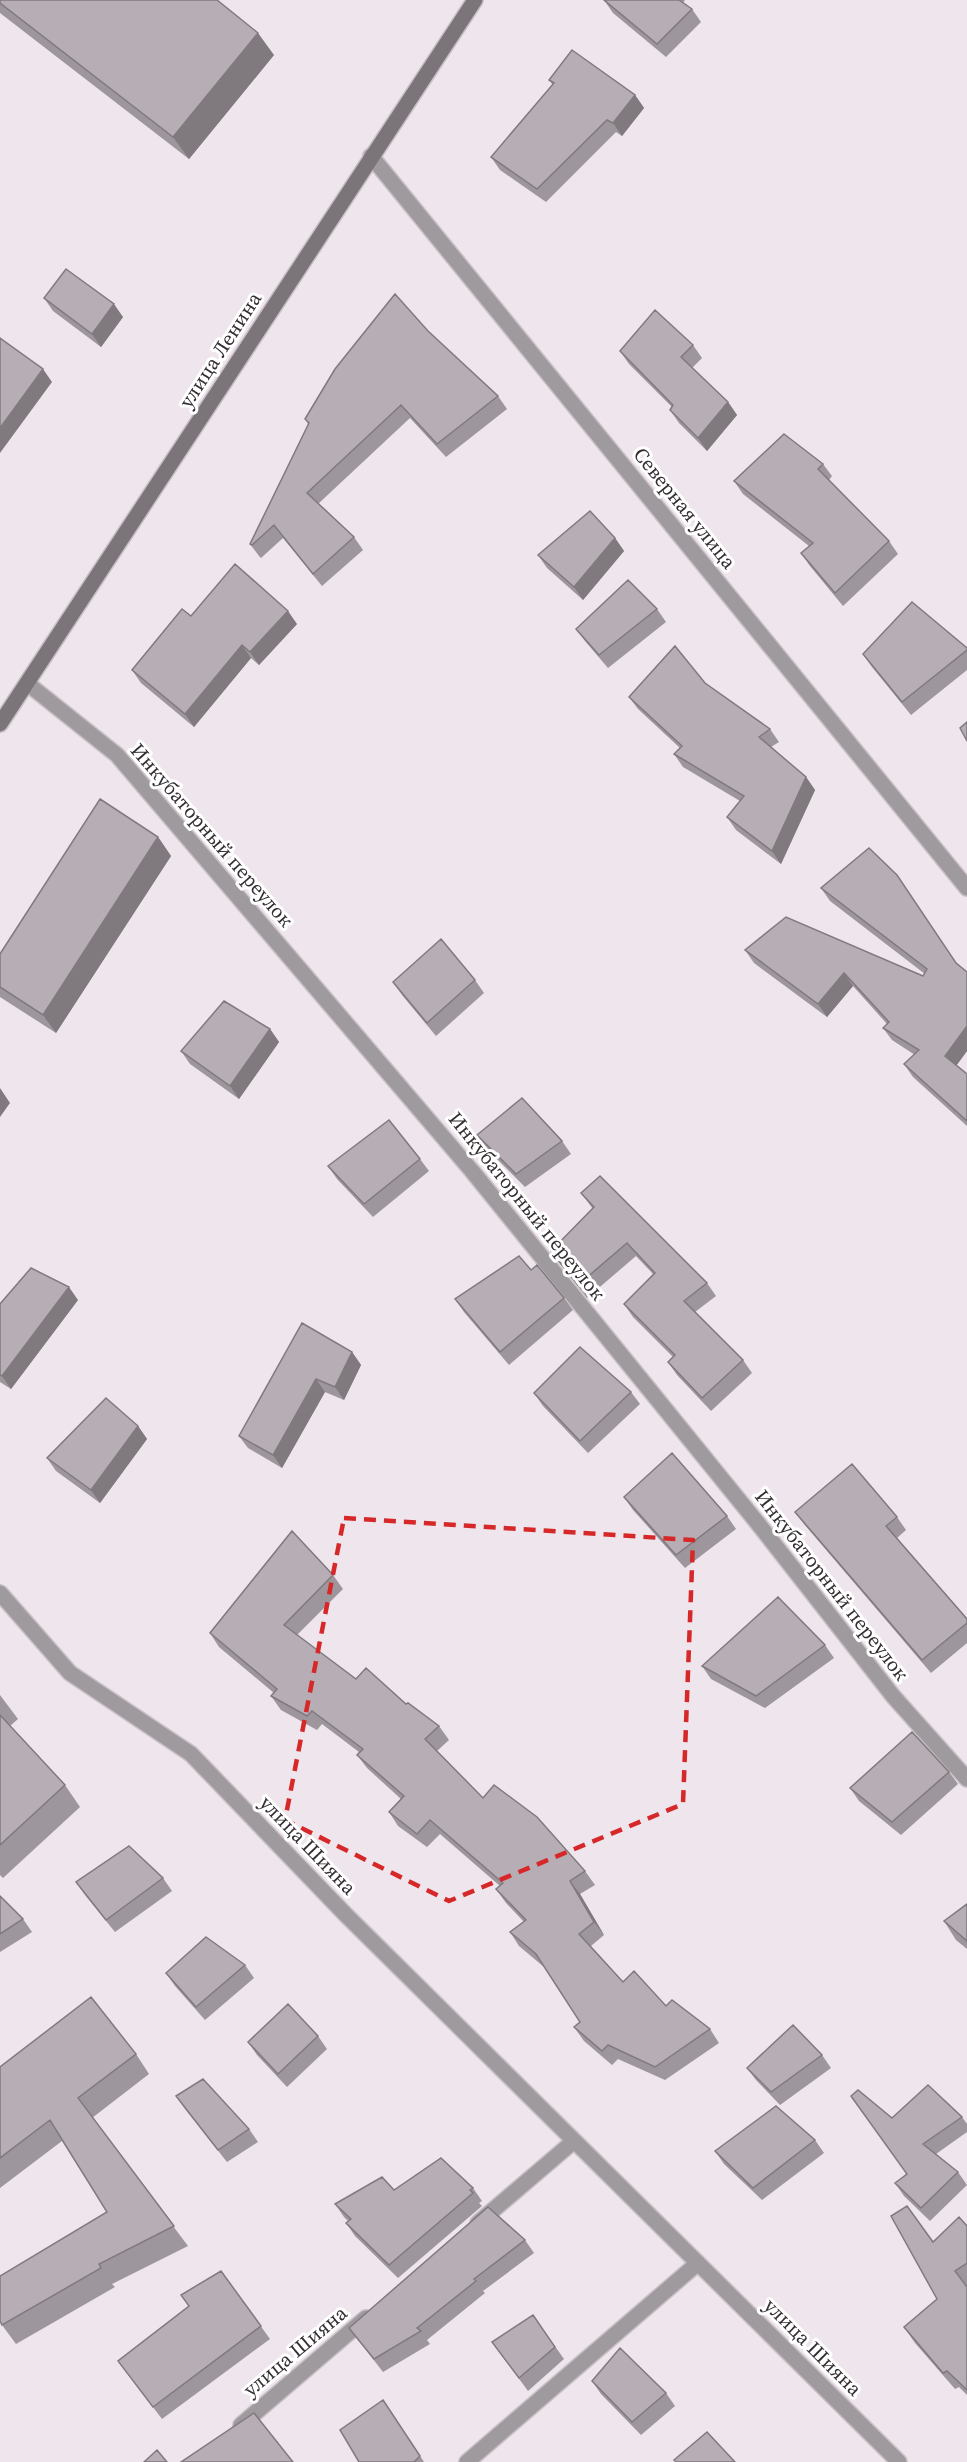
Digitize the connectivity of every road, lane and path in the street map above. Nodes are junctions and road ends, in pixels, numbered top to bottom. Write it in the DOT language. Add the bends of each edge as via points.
graph roads {
  1 [pos="475,0"];
  2 [pos="371,156"];
  3 [pos="28,684"];
  4 [pos="0,724"];
  5 [pos="967,888"];
  6 [pos="0,1593"];
  7 [pos="967,1779"];
  8 [pos="574,2141"];
  9 [pos="467,2232"];
  10 [pos="698,2263"];
  11 [pos="378,2308"];
  12 [pos="226,2437"];
  13 [pos="467,2462"];
  14 [pos="899,2462"];
  1 -- 2 [label="main road, улица Ленина"];
  2 -- 3 [label="main road, улица Ленина"];
  2 -- 5 [label="street, Северная улица"];
  3 -- 4 [label="main road, улица Ленина"];
  3 -- 7 [label="street, Инкубаторный переулок" via="117,755 148,791 472,1171 893,1696"];
  6 -- 8 [label="street, улица Шияна" via="70,1673 191,1754 345,1915"];
  8 -- 9 [label="street"];
  8 -- 10 [label="street, улица Шияна"];
  10 -- 13 [label="street"];
  10 -- 14 [label="street, улица Шияна"];
  11 -- 12 [label="street, улица Шияна"];
}
